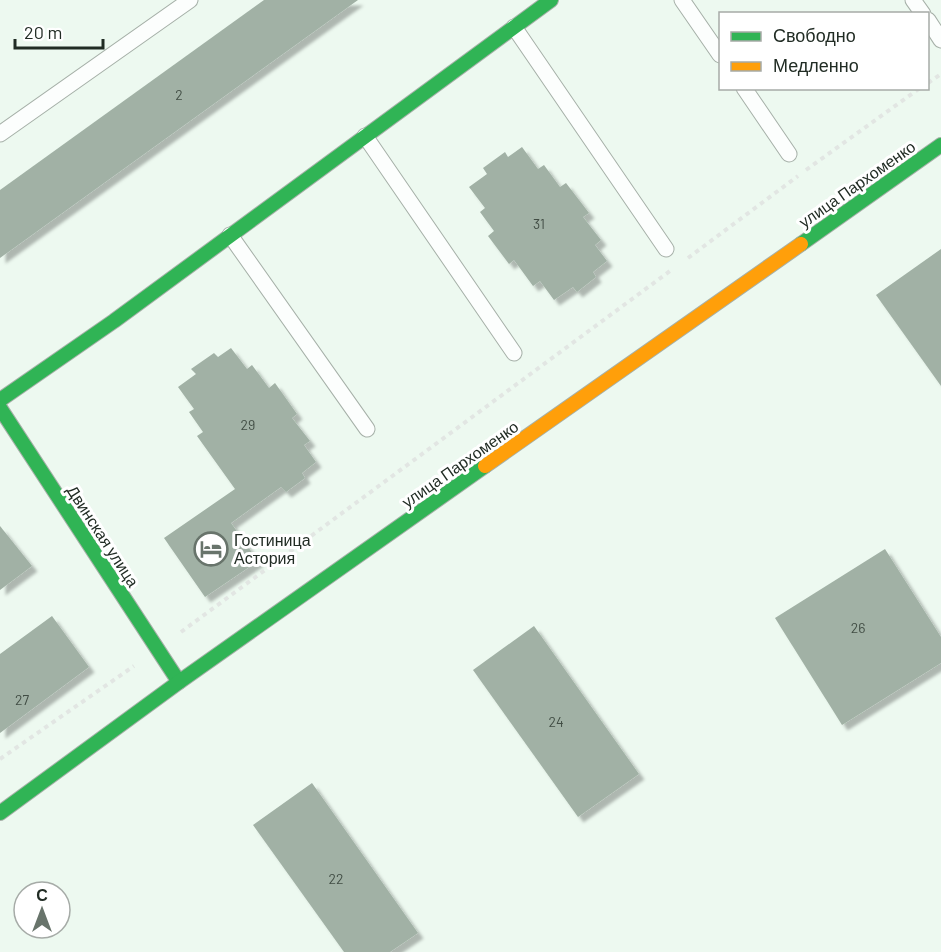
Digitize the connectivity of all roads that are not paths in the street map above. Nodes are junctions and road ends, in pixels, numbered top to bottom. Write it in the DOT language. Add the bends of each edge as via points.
graph roads {
  1 [pos="190,0"];
  2 [pos="551,0"];
  3 [pos="682,0"];
  4 [pos="929,23"];
  5 [pos="514,27"];
  6 [pos="941,40"];
  7 [pos="719,54"];
  8 [pos="745,90"];
  9 [pos="0,134"];
  10 [pos="365,136"];
  11 [pos="941,145"];
  12 [pos="789,154"];
  13 [pos="230,235"];
  14 [pos="666,249"];
  15 [pos="514,353"];
  16 [pos="0,400"];
  17 [pos="0,408"];
  18 [pos="367,429"];
  19 [pos="179,682"];
  20 [pos="0,813"];
  1 -- 9 [label="lane"];
  2 -- 5 [label="street"];
  3 -- 7 [label="lane"];
  4 -- 6 [label="lane"];
  5 -- 10 [label="street"];
  5 -- 14 [label="lane"];
  8 -- 12 [label="lane"];
  10 -- 13 [label="street"];
  10 -- 15 [label="lane"];
  11 -- 19 [label="street, улица Пархоменко"];
  13 -- 16 [label="street"];
  13 -- 18 [label="lane"];
  17 -- 19 [label="street, Двинская улица"];
  19 -- 20 [label="street, улица Пархоменко"];
}
